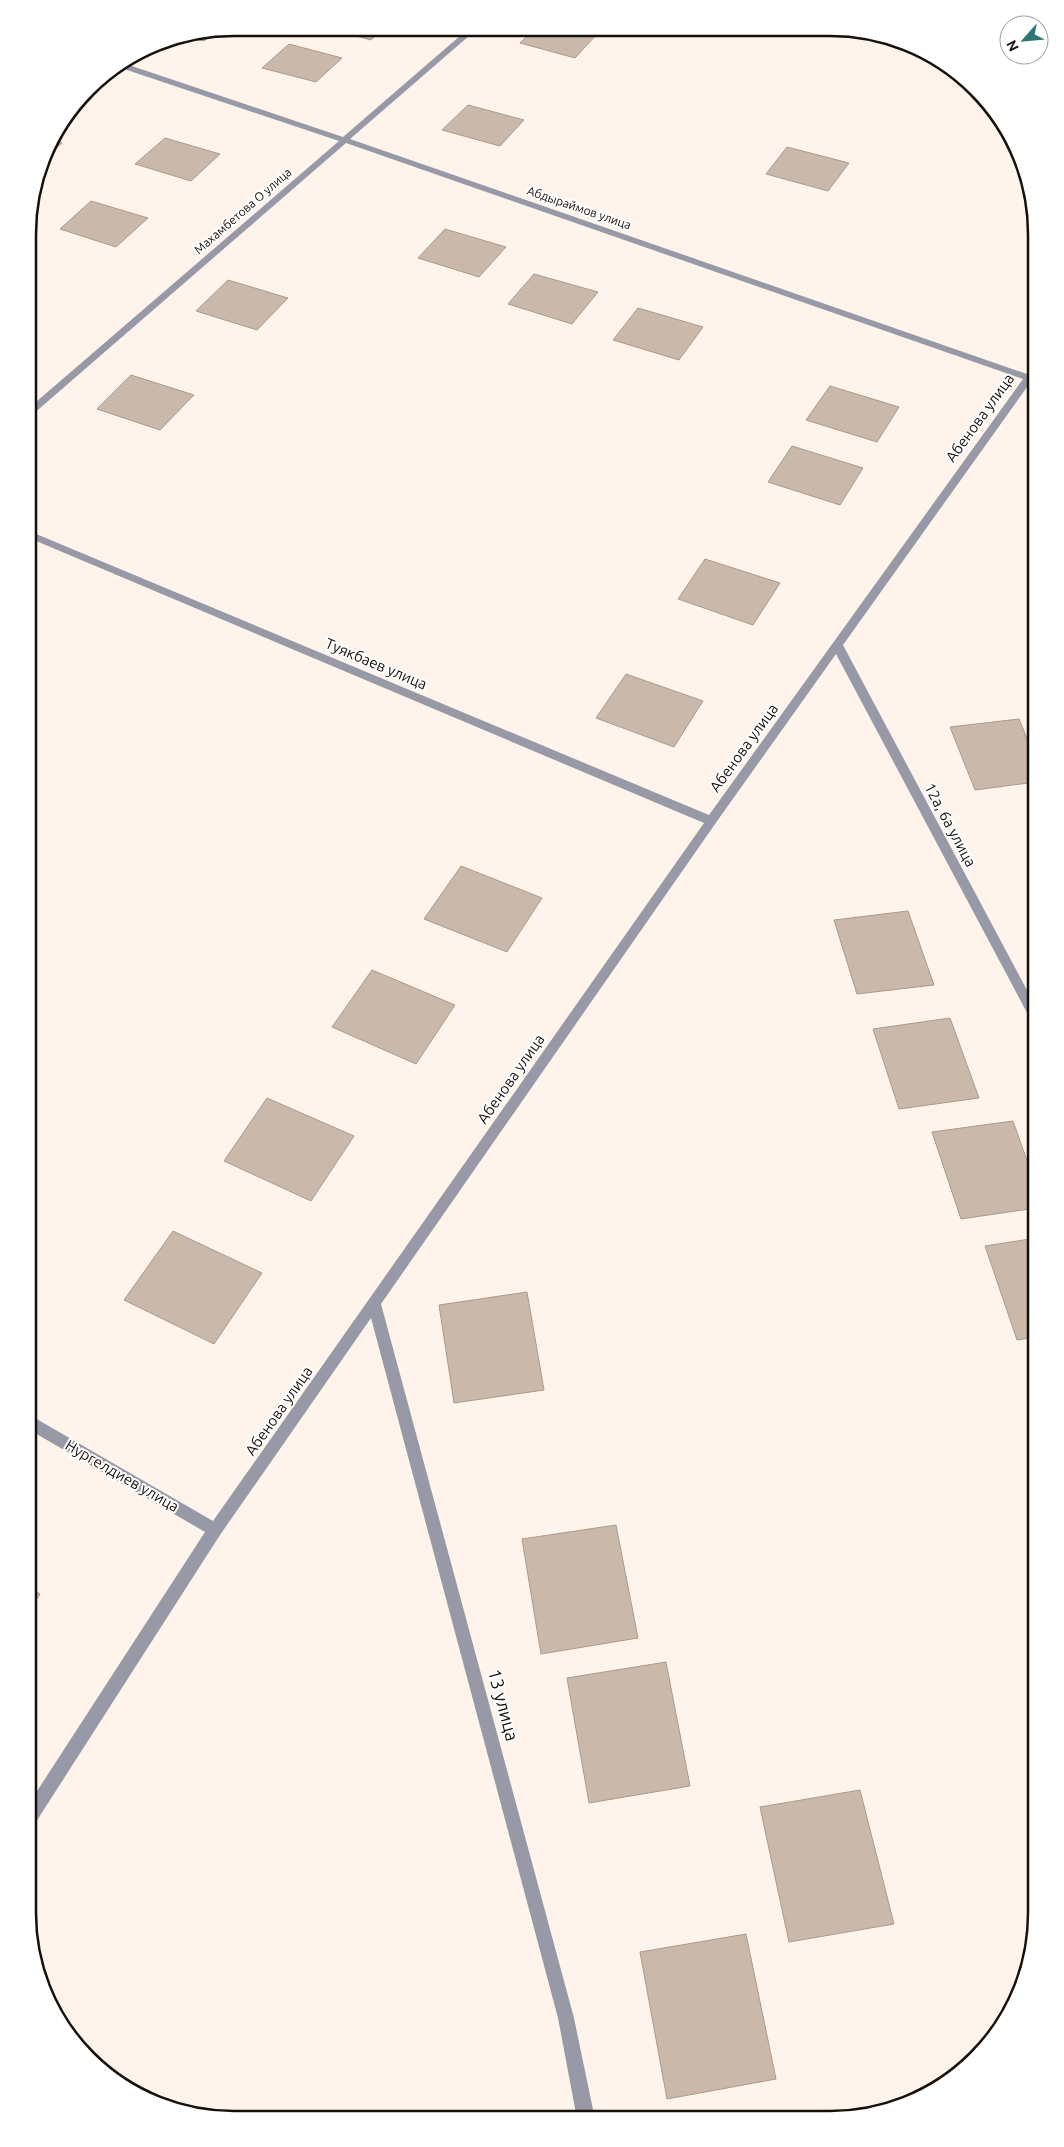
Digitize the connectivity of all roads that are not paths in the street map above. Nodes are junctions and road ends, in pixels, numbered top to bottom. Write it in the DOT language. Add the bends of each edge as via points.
graph roads {
  1 [pos="466,36"];
  2 [pos="128,68"];
  3 [pos="344,140"];
  4 [pos="1028,371"];
  5 [pos="1028,380"];
  6 [pos="36,407"];
  7 [pos="36,537"];
  8 [pos="838,645"];
  9 [pos="711,821"];
  10 [pos="1028,1003"];
  11 [pos="374,1303"];
  12 [pos="36,1426"];
  13 [pos="215,1530"];
  14 [pos="36,1808"];
  15 [pos="584,2111"];
  1 -- 3 [label="street, Махамбетова О улица"];
  2 -- 3 [label="street, Абдыраймов улица"];
  3 -- 4 [label="street, Абдыраймов улица"];
  3 -- 6 [label="street, Махамбетова О улица"];
  5 -- 8 [label="street, Абенова улица"];
  7 -- 9 [label="street, Туякбаев улица"];
  8 -- 9 [label="street, Абенова улица"];
  8 -- 10 [label="street, 12а, 6а улица"];
  9 -- 11 [label="street, Абенова улица"];
  11 -- 13 [label="street, Абенова улица"];
  11 -- 15 [label="street, 13 улица" via="566,2018"];
  12 -- 13 [label="street, Нургелдиев улица"];
  13 -- 14 [label="street, Абенова улица"];
}
